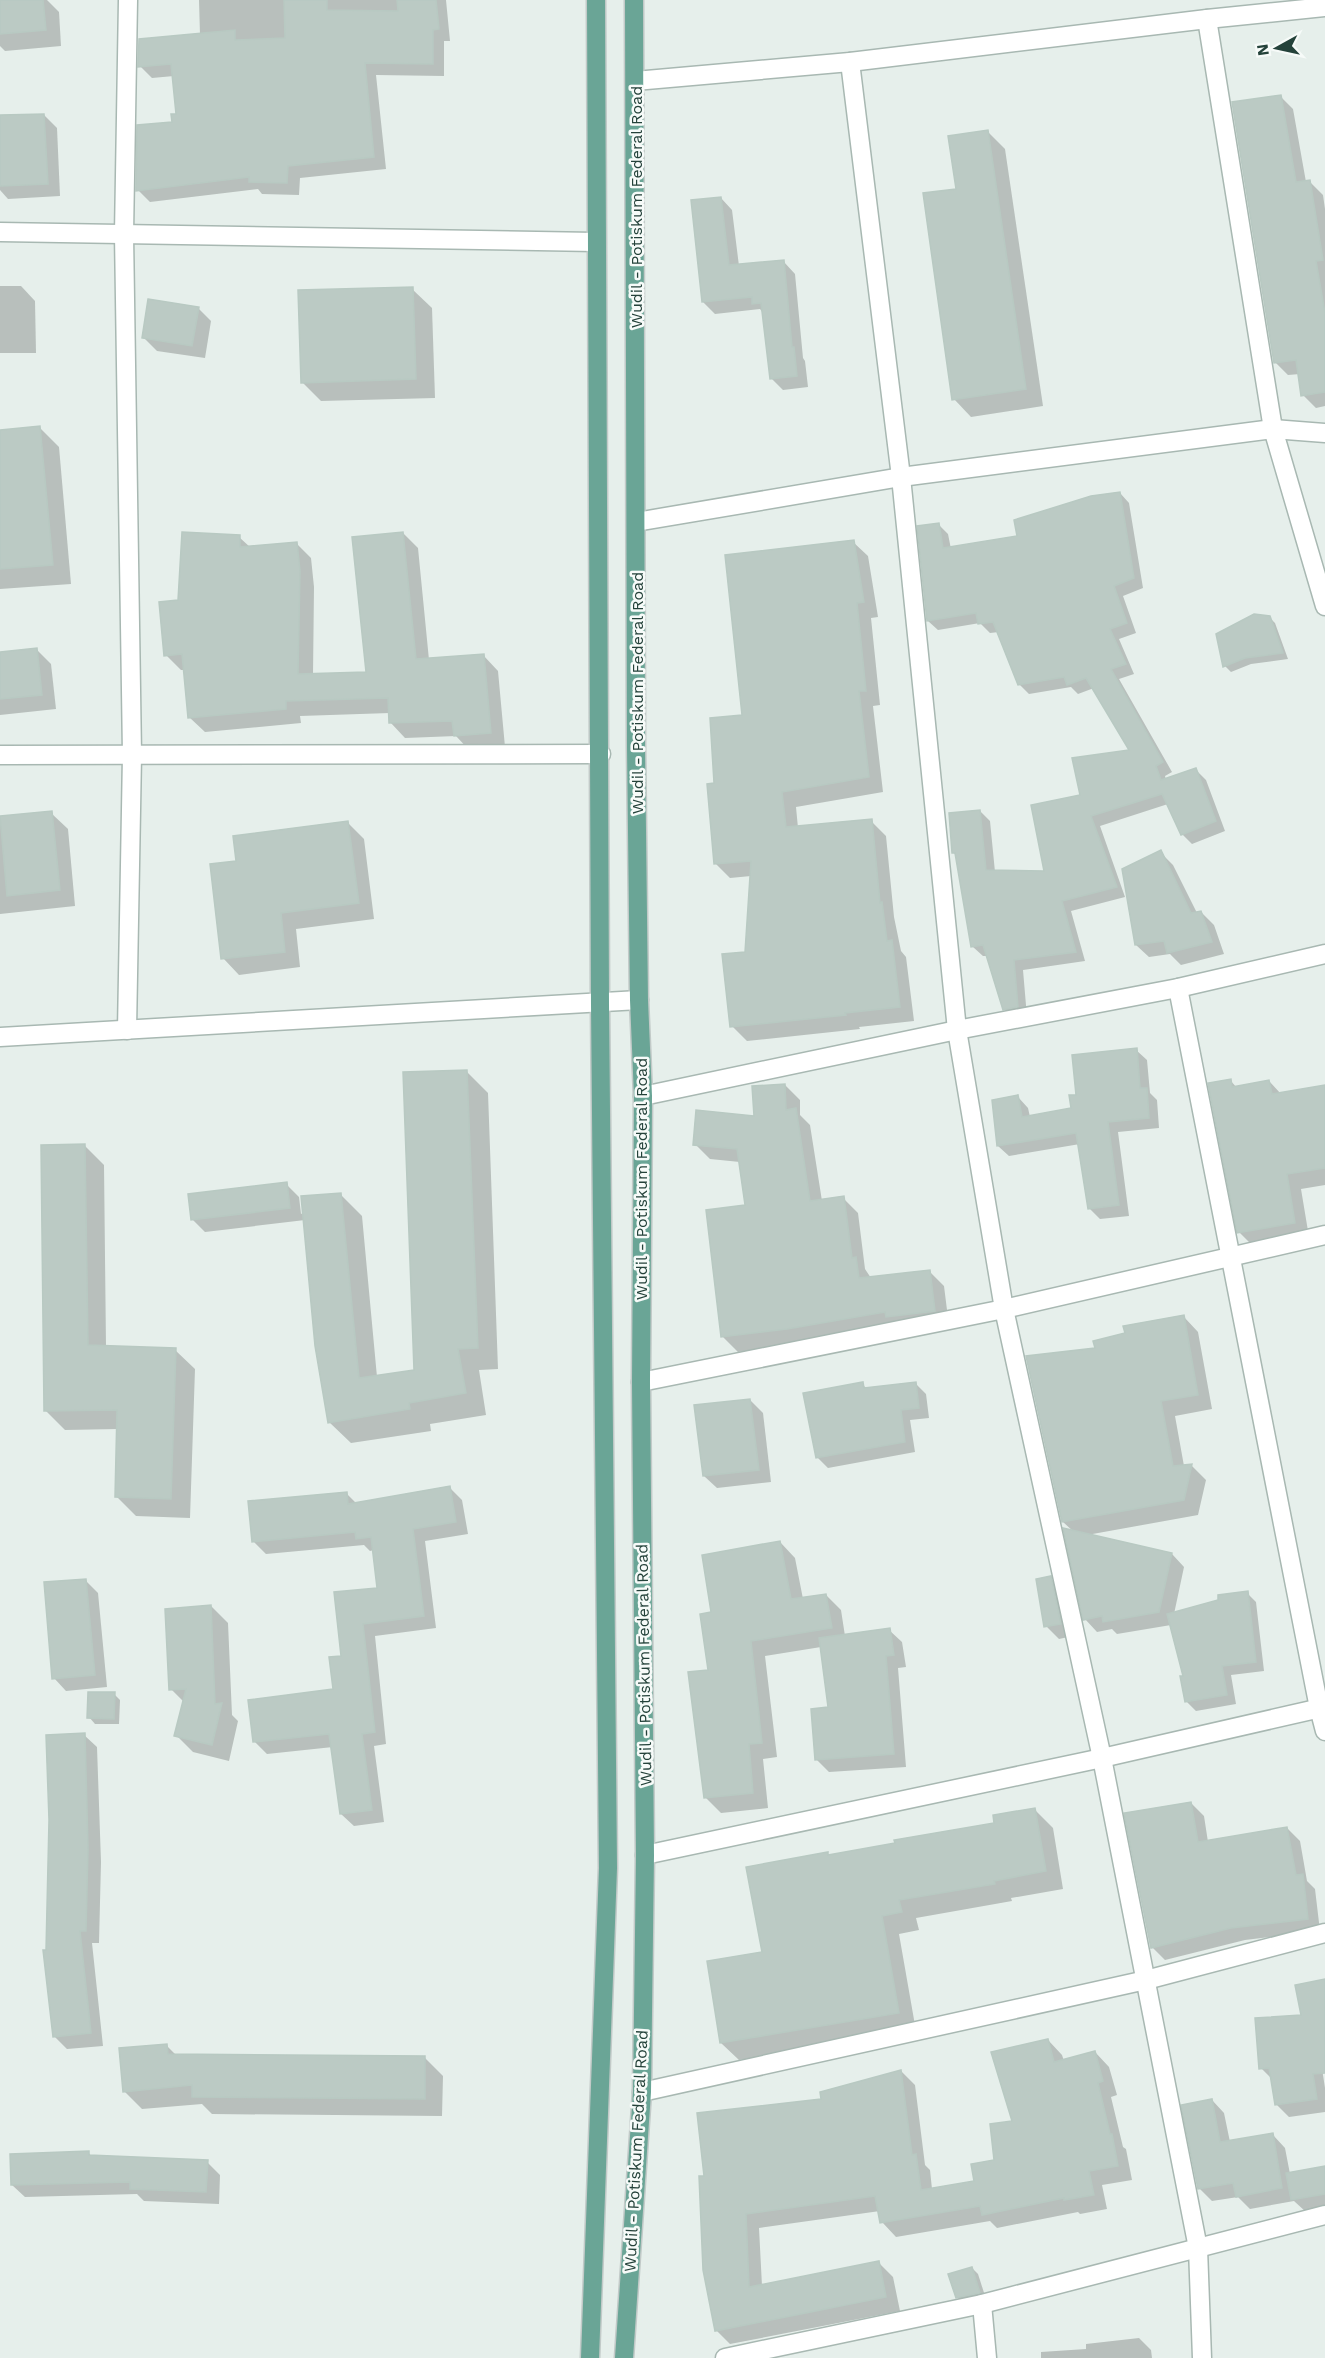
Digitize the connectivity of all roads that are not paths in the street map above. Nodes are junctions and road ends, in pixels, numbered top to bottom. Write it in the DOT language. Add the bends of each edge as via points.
graph roads {
  1 [pos="128,0"];
  2 [pos="596,0"];
  3 [pos="634,0"];
  4 [pos="1296,5"];
  5 [pos="1325,7"];
  6 [pos="1207,19"];
  7 [pos="850,62"];
  8 [pos="635,81"];
  9 [pos="0,232"];
  10 [pos="124,234"];
  11 [pos="595,243"];
  12 [pos="1273,429"];
  13 [pos="1325,433"];
  14 [pos="901,477"];
  15 [pos="636,522"];
  16 [pos="1325,606"];
  17 [pos="601,754"];
  18 [pos="0,755"];
  19 [pos="132,755"];
  20 [pos="1325,954"];
  21 [pos="1178,988"];
  22 [pos="639,1000"];
  23 [pos="600,1004"];
  24 [pos="127,1030"];
  25 [pos="957,1030"];
  26 [pos="0,1037"];
  27 [pos="643,1096"];
  28 [pos="1325,1235"];
  29 [pos="1231,1257"];
  30 [pos="1004,1309"];
  31 [pos="641,1382"];
  32 [pos="1322,1707"];
  33 [pos="1325,1731"];
  34 [pos="1102,1758"];
  35 [pos="645,1855"];
  36 [pos="1325,1933"];
  37 [pos="1146,1980"];
  38 [pos="642,2092"];
  39 [pos="1325,2215"];
  40 [pos="1198,2248"];
  41 [pos="982,2304"];
  42 [pos="590,2358"];
  43 [pos="624,2358"];
  44 [pos="725,2358"];
  45 [pos="987,2358"];
  46 [pos="1202,2358"];
  1 -- 10 [label="street"];
  2 -- 11 [label="main road"];
  3 -- 8 [label="main road, Wudil - Potiskum Federal Road"];
  4 -- 5 [label="street"];
  4 -- 6 [label="street"];
  6 -- 7 [label="street"];
  6 -- 12 [label="street"];
  7 -- 8 [label="street"];
  7 -- 14 [label="street"];
  8 -- 15 [label="main road, Wudil - Potiskum Federal Road"];
  9 -- 10 [label="street"];
  10 -- 11 [label="street"];
  10 -- 19 [label="street"];
  11 -- 17 [label="main road"];
  12 -- 13 [label="street"];
  12 -- 14 [label="street"];
  12 -- 16 [label="street"];
  14 -- 15 [label="street"];
  14 -- 25 [label="street"];
  15 -- 22 [label="main road, Wudil - Potiskum Federal Road"];
  17 -- 19 [label="street"];
  17 -- 23 [label="main road"];
  18 -- 19 [label="street"];
  19 -- 24 [label="street"];
  20 -- 21 [label="street"];
  21 -- 25 [label="street"];
  21 -- 29 [label="street"];
  22 -- 23 [label="street"];
  22 -- 27 [label="main road, Wudil - Potiskum Federal Road"];
  23 -- 24 [label="street"];
  23 -- 42 [label="main road" via="608,1868"];
  24 -- 26 [label="street"];
  25 -- 27 [label="street"];
  25 -- 30 [label="street"];
  27 -- 31 [label="main road, Wudil - Potiskum Federal Road"];
  28 -- 29 [label="street"];
  29 -- 30 [label="street"];
  29 -- 32 [label="street"];
  30 -- 31 [label="street"];
  30 -- 34 [label="street"];
  31 -- 35 [label="main road, Wudil - Potiskum Federal Road"];
  32 -- 33 [label="street"];
  32 -- 34 [label="street"];
  34 -- 35 [label="street"];
  34 -- 37 [label="street"];
  35 -- 38 [label="main road, Wudil - Potiskum Federal Road"];
  36 -- 37 [label="street"];
  37 -- 38 [label="street"];
  37 -- 40 [label="street"];
  38 -- 43 [label="main road, Wudil - Potiskum Federal Road"];
  39 -- 40 [label="street"];
  40 -- 41 [label="street"];
  40 -- 46 [label="street"];
  41 -- 44 [label="street"];
  41 -- 45 [label="street"];
}
